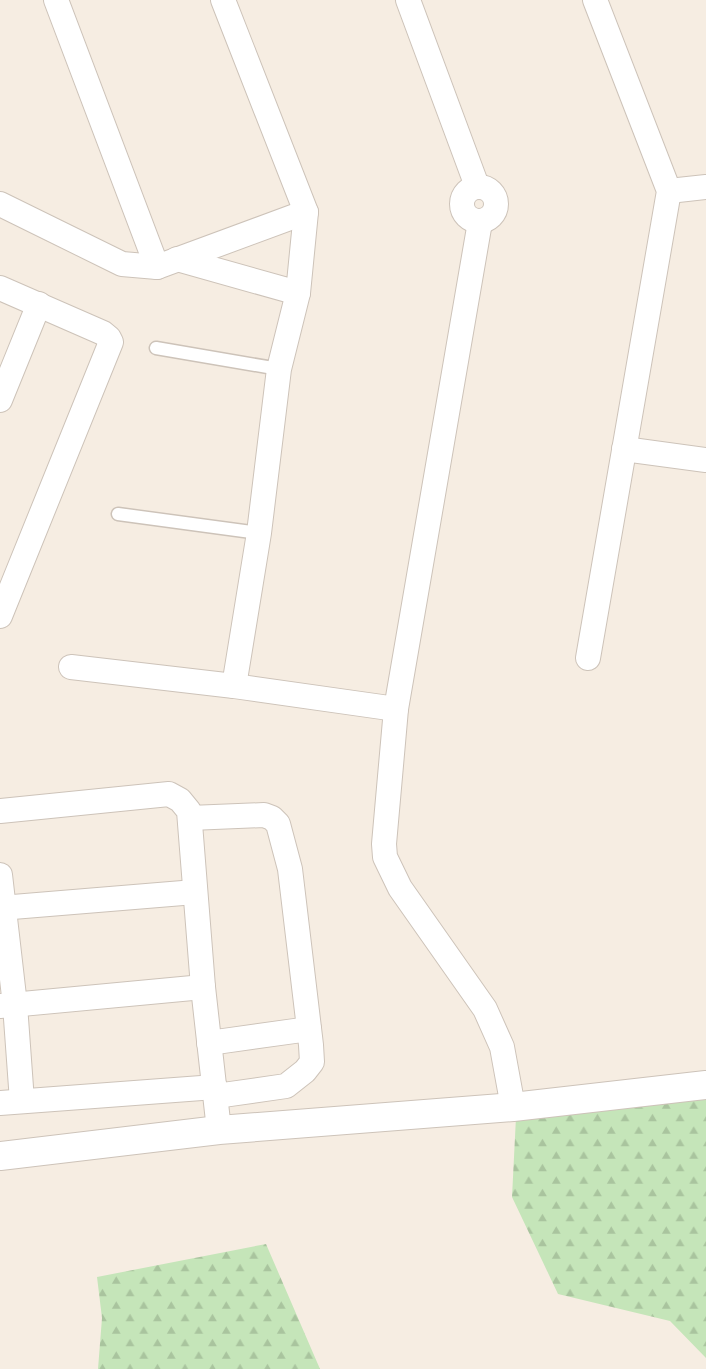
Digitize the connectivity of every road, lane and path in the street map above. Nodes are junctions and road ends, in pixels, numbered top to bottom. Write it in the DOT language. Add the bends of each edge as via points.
graph roads {
  1 [pos="56,0"];
  2 [pos="223,0"];
  3 [pos="408,0"];
  4 [pos="595,0"];
  5 [pos="706,187"];
  6 [pos="669,191"];
  7 [pos="0,204"];
  8 [pos="306,212"];
  9 [pos="167,263"];
  10 [pos="0,288"];
  11 [pos="298,294"];
  12 [pos="39,304"];
  13 [pos="156,348"];
  14 [pos="279,369"];
  15 [pos="0,400"];
  16 [pos="624,449"];
  17 [pos="706,460"];
  18 [pos="118,514"];
  19 [pos="259,533"];
  20 [pos="0,616"];
  21 [pos="588,658"];
  22 [pos="71,667"];
  23 [pos="234,686"];
  24 [pos="396,709"];
  25 [pos="0,811"];
  26 [pos="190,818"];
  27 [pos="0,875"];
  28 [pos="194,892"];
  29 [pos="2,908"];
  30 [pos="203,988"];
  31 [pos="7,1005"];
  32 [pos="309,1028"];
  33 [pos="209,1044"];
  34 [pos="706,1085"];
  35 [pos="216,1091"];
  36 [pos="11,1102"];
  37 [pos="513,1107"];
  38 [pos="219,1130"];
  39 [pos="0,1156"];
  1 -- 9 [label="street"];
  2 -- 8 [label="street"];
  3 -- 24 [label="street" via="477,186 490,191 496,203 492,216 480,222"];
  4 -- 6 [label="street"];
  5 -- 6 [label="street"];
  6 -- 16 [label="street"];
  7 -- 9 [label="street" via="122,264"];
  8 -- 9 [label="street"];
  8 -- 11 [label="street"];
  9 -- 11 [label="street"];
  10 -- 12 [label="street"];
  11 -- 14 [label="street"];
  12 -- 15 [label="street"];
  12 -- 20 [label="street" via="103,334 111,342"];
  13 -- 14 [label="lane"];
  14 -- 19 [label="street"];
  16 -- 17 [label="street"];
  16 -- 21 [label="street"];
  18 -- 19 [label="lane"];
  19 -- 23 [label="street"];
  22 -- 23 [label="street"];
  23 -- 24 [label="street"];
  24 -- 37 [label="street" via="385,857 400,888 485,1009 502,1048"];
  25 -- 26 [label="street" via="169,794 180,800 189,811"];
  26 -- 28 [label="street"];
  26 -- 32 [label="street" via="264,815 278,824 290,869"];
  27 -- 29 [label="street"];
  28 -- 29 [label="street"];
  28 -- 30 [label="street"];
  29 -- 31 [label="street"];
  30 -- 31 [label="street"];
  30 -- 33 [label="street"];
  31 -- 36 [label="street"];
  32 -- 33 [label="street"];
  32 -- 35 [label="street" via="312,1062 295,1080 286,1086"];
  33 -- 35 [label="street"];
  34 -- 37 [label="main road"];
  35 -- 36 [label="street"];
  35 -- 38 [label="street"];
  37 -- 38 [label="main road"];
  38 -- 39 [label="main road"];
}
